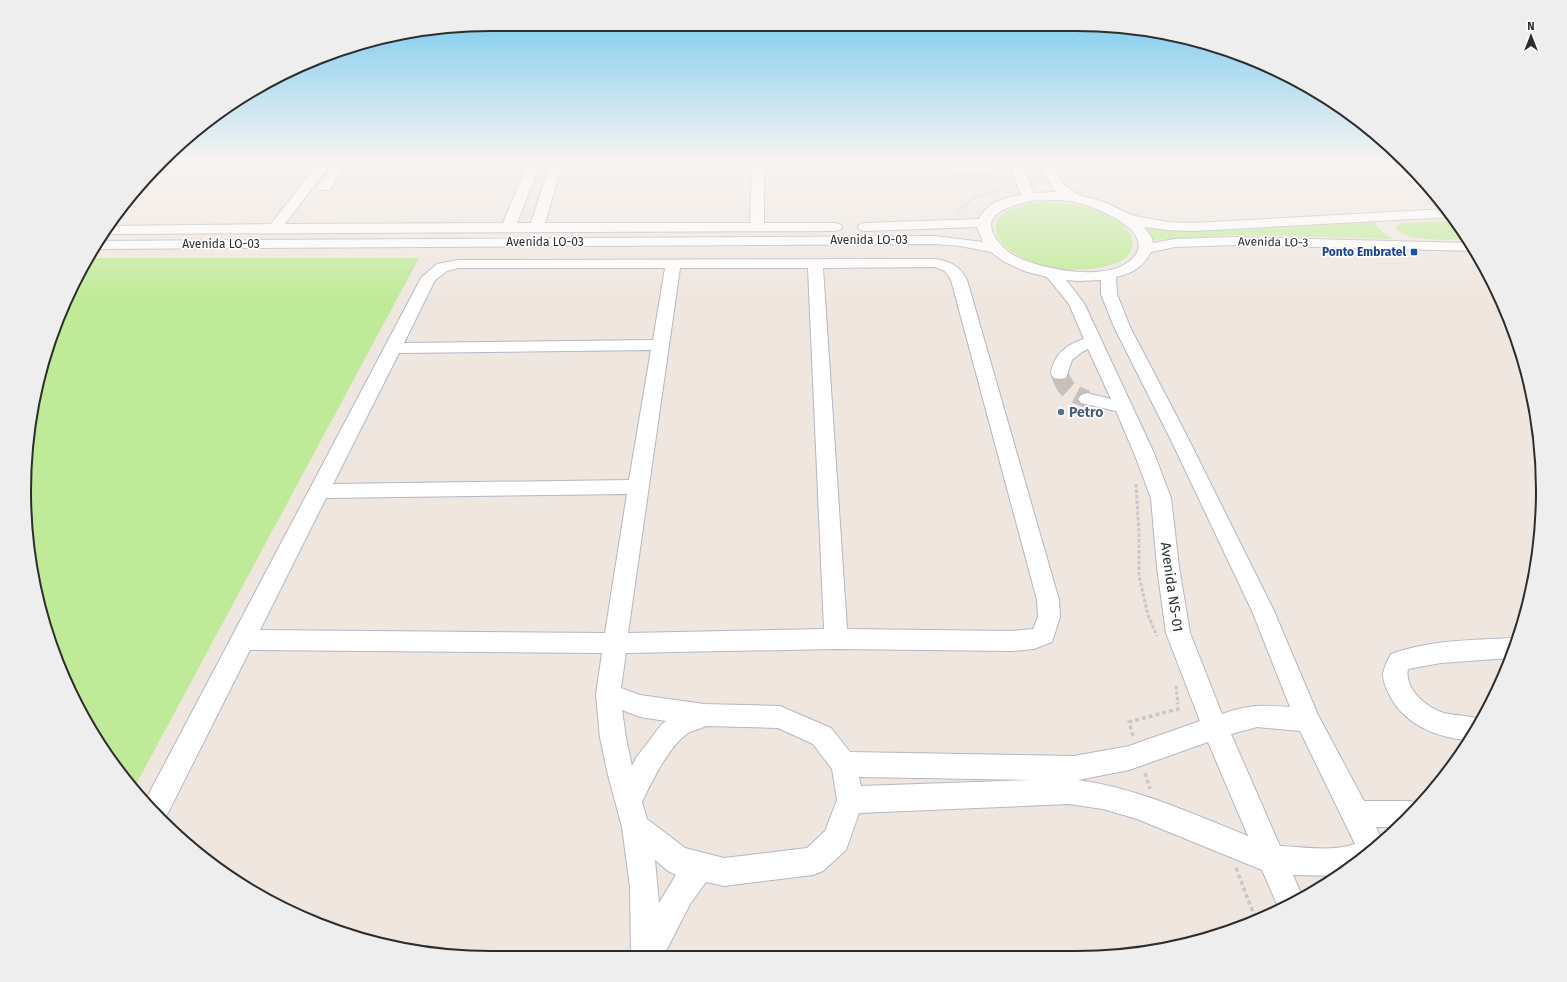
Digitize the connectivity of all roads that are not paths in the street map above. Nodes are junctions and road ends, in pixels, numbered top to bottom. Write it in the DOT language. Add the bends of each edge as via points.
graph roads {
  1 [pos="291,207"];
  2 [pos="517,207"];
  3 [pos="543,207"];
  4 [pos="762,207"];
  5 [pos="998,207"];
  6 [pos="1105,207"];
  7 [pos="771,212"];
  8 [pos="1443,213"];
  9 [pos="302,216"];
  10 [pos="1390,217"];
  11 [pos="1128,218"];
  12 [pos="985,223"];
  13 [pos="764,227"];
  14 [pos="275,228"];
  15 [pos="292,228"];
  16 [pos="508,228"];
  17 [pos="537,228"];
  18 [pos="113,230"];
  19 [pos="103,245"];
  20 [pos="1418,245"];
  21 [pos="1465,247"];
  22 [pos="994,248"];
  23 [pos="1145,249"];
  24 [pos="673,263"];
  25 [pos="815,264"];
  26 [pos="1053,274"];
  27 [pos="1108,274"];
  28 [pos="1094,343"];
  29 [pos="660,345"];
  30 [pos="394,348"];
  31 [pos="1060,374"];
  32 [pos="1087,399"];
  33 [pos="1123,406"];
  34 [pos="638,487"];
  35 [pos="319,491"];
  36 [pos="242,640"];
  37 [pos="836,640"];
  38 [pos="616,643"];
  39 [pos="1508,648"];
  40 [pos="608,694"];
  41 [pos="705,715"];
  42 [pos="1308,720"];
  43 [pos="1215,727"];
  44 [pos="1469,729"];
  45 [pos="844,764"];
  46 [pos="850,800"];
  47 [pos="629,802"];
  48 [pos="157,806"];
  49 [pos="1356,814"];
  50 [pos="1403,814"];
  51 [pos="636,827"];
  52 [pos="1369,845"];
  53 [pos="1272,860"];
  54 [pos="1351,860"];
  55 [pos="700,866"];
  56 [pos="1289,899"];
  57 [pos="647,951"];
  58 [pos="649,951"];
  1 -- 14 [label="street"];
  2 -- 16 [label="street"];
  3 -- 17 [label="street"];
  4 -- 13 [label="street"];
  5 -- 12 [label="street" via="987,216"];
  6 -- 11 [label="street"];
  7 -- 13 [label="street"];
  8 -- 10 [label="street, Avenida LO-3"];
  9 -- 15 [label="street"];
  10 -- 11 [label="street, Avenida LO-3" via="1193,227 1161,226"];
  10 -- 20 [label="street" via="1389,228 1395,234"];
  11 -- 23 [label="street" via="1145,239"];
  12 -- 13 [label="street, Avenida LO-03"];
  12 -- 22 [label="street" via="983,228"];
  13 -- 17 [label="street, Avenida LO-03"];
  14 -- 15 [label="street, Avenida LO-03"];
  14 -- 18 [label="street, Avenida LO-03"];
  15 -- 16 [label="street, Avenida LO-03"];
  16 -- 17 [label="street, Avenida LO-03"];
  19 -- 22 [label="street, Avenida LO-03" via="934,240"];
  20 -- 21 [label="street, Avenida LO-3"];
  20 -- 23 [label="street, Avenida LO-3" via="1235,241 1175,243"];
  22 -- 26 [label="street" via="1021,265"];
  23 -- 27 [label="street" via="1138,261 1123,270"];
  24 -- 25 [label="street"];
  24 -- 29 [label="street"];
  24 -- 30 [label="street" via="458,264 442,267 429,278"];
  25 -- 37 [label="street"];
  25 -- 37 [label="street" via="935,263 950,266 954,270 959,280 1049,609 1044,635 1034,640"];
  26 -- 27 [label="street" via="1074,277"];
  26 -- 28 [label="street, Avenida NS-01" via="1076,303"];
  27 -- 42 [label="street" via="1109,294 1122,327 1263,611"];
  28 -- 31 [label="street" via="1080,345 1071,351 1061,363"];
  28 -- 33 [label="street, Avenida NS-01"];
  29 -- 30 [label="street"];
  29 -- 34 [label="street"];
  30 -- 35 [label="street"];
  32 -- 33 [label="street"];
  33 -- 43 [label="street, Avenida NS-01" via="1161,498 1178,633"];
  34 -- 35 [label="street"];
  34 -- 38 [label="street"];
  35 -- 36 [label="street"];
  36 -- 38 [label="street"];
  36 -- 48 [label="street"];
  37 -- 38 [label="street"];
  38 -- 40 [label="street"];
  39 -- 44 [label="street" via="1456,650 1399,660 1395,674 1397,685 1414,710 1439,724"];
  40 -- 41 [label="street" via="640,706"];
  40 -- 47 [label="street" via="613,738"];
  41 -- 45 [label="street" via="780,717 822,736"];
  41 -- 47 [label="street" via="680,725 670,733 646,767"];
  42 -- 43 [label="street" via="1257,716"];
  42 -- 49 [label="street"];
  43 -- 45 [label="street" via="1128,758 1074,768"];
  43 -- 53 [label="street, Avenida NS-01"];
  45 -- 46 [label="street"];
  46 -- 53 [label="street" via="1068,791 1103,796"];
  46 -- 55 [label="street" via="836,840 814,861 724,872"];
  47 -- 51 [label="street"];
  49 -- 50 [label="street"];
  49 -- 52 [label="street"];
  51 -- 55 [label="street" via="678,861"];
  51 -- 57 [label="street" via="644,887"];
  53 -- 54 [label="street" via="1326,862"];
  53 -- 56 [label="street, Avenida NS-01"];
  55 -- 58 [label="street" via="680,894"];
}
